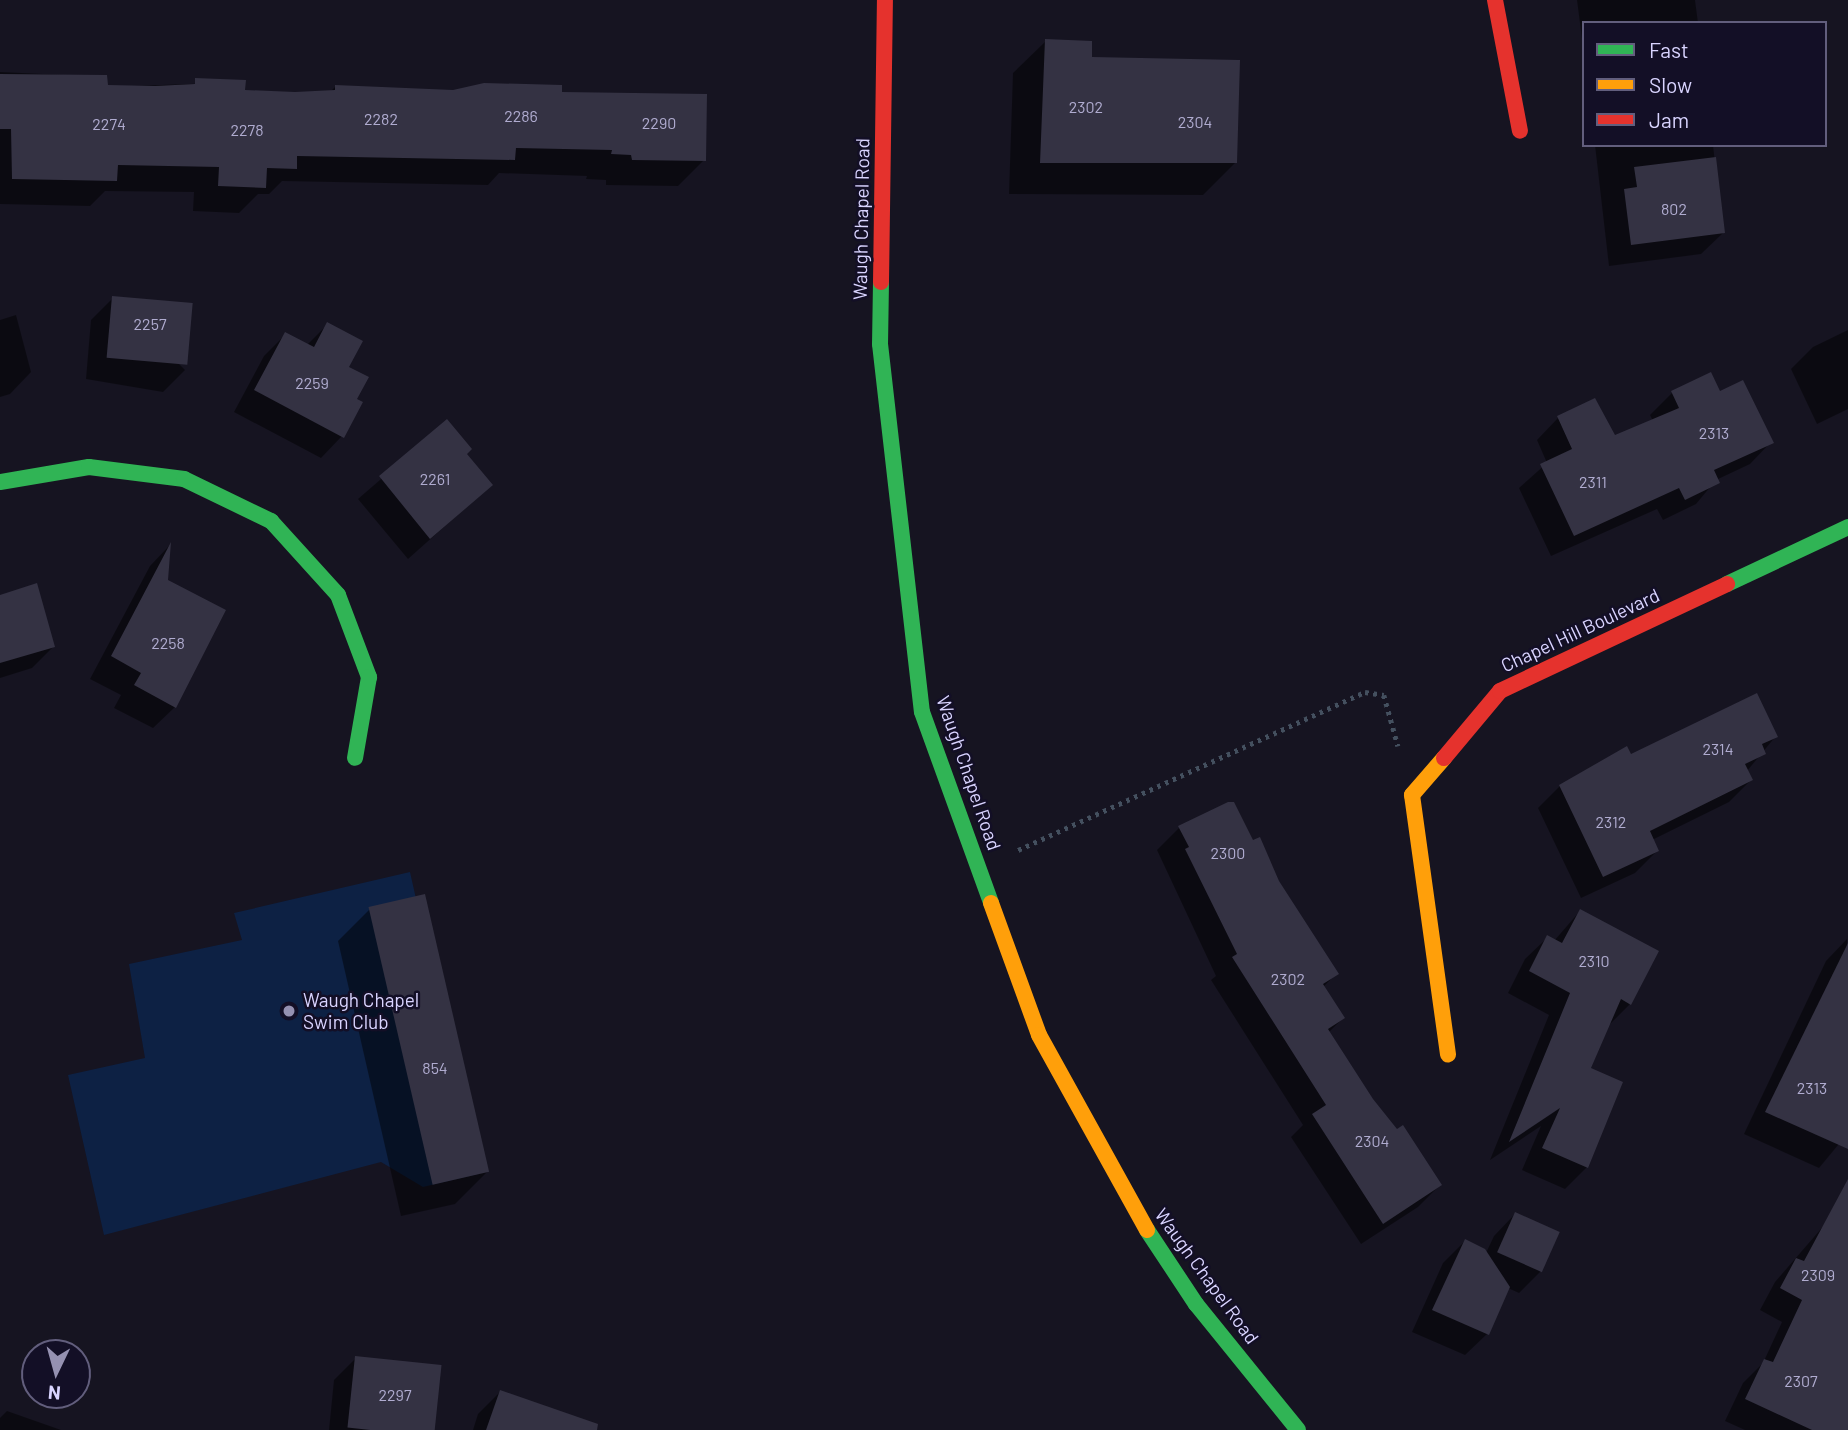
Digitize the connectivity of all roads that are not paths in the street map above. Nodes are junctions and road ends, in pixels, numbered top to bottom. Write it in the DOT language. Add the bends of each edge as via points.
graph roads {
  1 [pos="885,0"];
  2 [pos="1495,0"];
  3 [pos="1520,131"];
  4 [pos="0,482"];
  5 [pos="1848,527"];
  6 [pos="355,758"];
  7 [pos="1448,1055"];
  8 [pos="1298,1430"];
  1 -- 8 [label="main road, Waugh Chapel Road" via="880,344 922,712 1039,1035 1122,1193 1196,1304"];
  2 -- 3 [label="main road"];
  4 -- 6 [label="main road" via="89,467 184,479 271,521 338,595 369,677"];
  5 -- 7 [label="main road, Chapel Hill Boulevard" via="1500,691 1412,795"];
}
